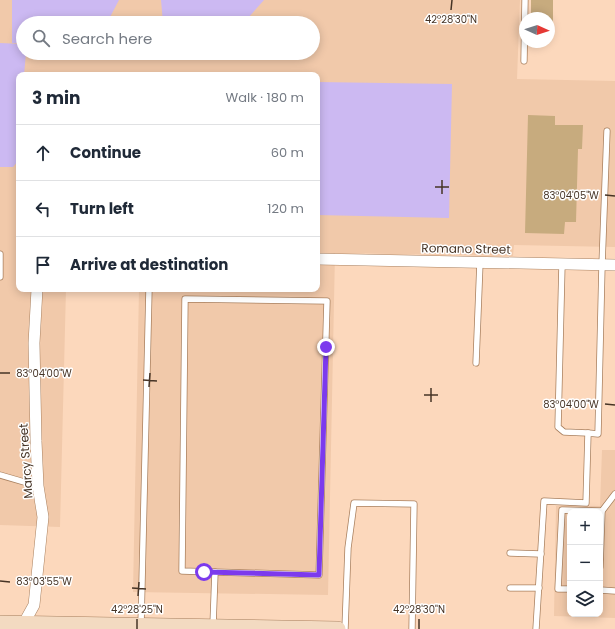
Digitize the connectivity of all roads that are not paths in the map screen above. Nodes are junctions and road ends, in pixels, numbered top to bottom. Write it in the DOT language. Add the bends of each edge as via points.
graph roads {
  1 [pos="526,0"];
  2 [pos="524,61"];
  3 [pos="607,131"];
  4 [pos="0,254"];
  5 [pos="320,258"];
  6 [pos="480,262"];
  7 [pos="562,264"];
  8 [pos="602,265"];
  9 [pos="615,265"];
  10 [pos="0,277"];
  11 [pos="38,292"];
  12 [pos="149,292"];
  13 [pos="476,364"];
  14 [pos="588,434"];
  15 [pos="0,475"];
  16 [pos="38,486"];
  17 [pos="615,494"];
  18 [pos="567,510"];
  19 [pos="603,510"];
  20 [pos="510,553"];
  21 [pos="541,554"];
  22 [pos="215,572"];
  23 [pos="510,588"];
  24 [pos="539,588"];
  25 [pos="567,589"];
  26 [pos="603,590"];
  27 [pos="615,591"];
  28 [pos="0,623"];
  29 [pos="24,626"];
  30 [pos="62,626"];
  31 [pos="136,626"];
  32 [pos="213,627"];
  33 [pos="298,629"];
  34 [pos="338,629"];
  35 [pos="345,629"];
  36 [pos="412,629"];
  37 [pos="536,629"];
  1 -- 2 [label="lane"];
  3 -- 8 [label="lane"];
  4 -- 10 [label="lane"];
  5 -- 6 [label="street, Romano Street"];
  6 -- 7 [label="street, Romano Street"];
  6 -- 13 [label="lane"];
  7 -- 8 [label="street, Romano Street"];
  7 -- 14 [label="lane" via="558,427 564,432"];
  8 -- 9 [label="street, Romano Street"];
  8 -- 14 [label="lane" via="598,434"];
  11 -- 16 [label="street, Marcy Street" via="34,343"];
  12 -- 31 [label="lane"];
  14 -- 21 [label="lane" via="586,503 544,501"];
  15 -- 16 [label="lane"];
  16 -- 29 [label="street, Marcy Street" via="43,517 38,568 34,606"];
  17 -- 19 [label="lane"];
  18 -- 25 [label="lane" via="562,510 558,589"];
  20 -- 21 [label="lane"];
  21 -- 24 [label="lane"];
  22 -- 22 [label="lane" via="319,575 327,301 185,299 182,571"];
  22 -- 32 [label="lane"];
  23 -- 24 [label="lane"];
  24 -- 37 [label="lane"];
  26 -- 27 [label="lane"];
  28 -- 29 [label="main road"];
  29 -- 30 [label="main road"];
  30 -- 31 [label="main road"];
  31 -- 32 [label="main road"];
  32 -- 33 [label="main road"];
  33 -- 34 [label="main road"];
  35 -- 36 [label="lane" via="348,548 354,503 414,504"];
}
